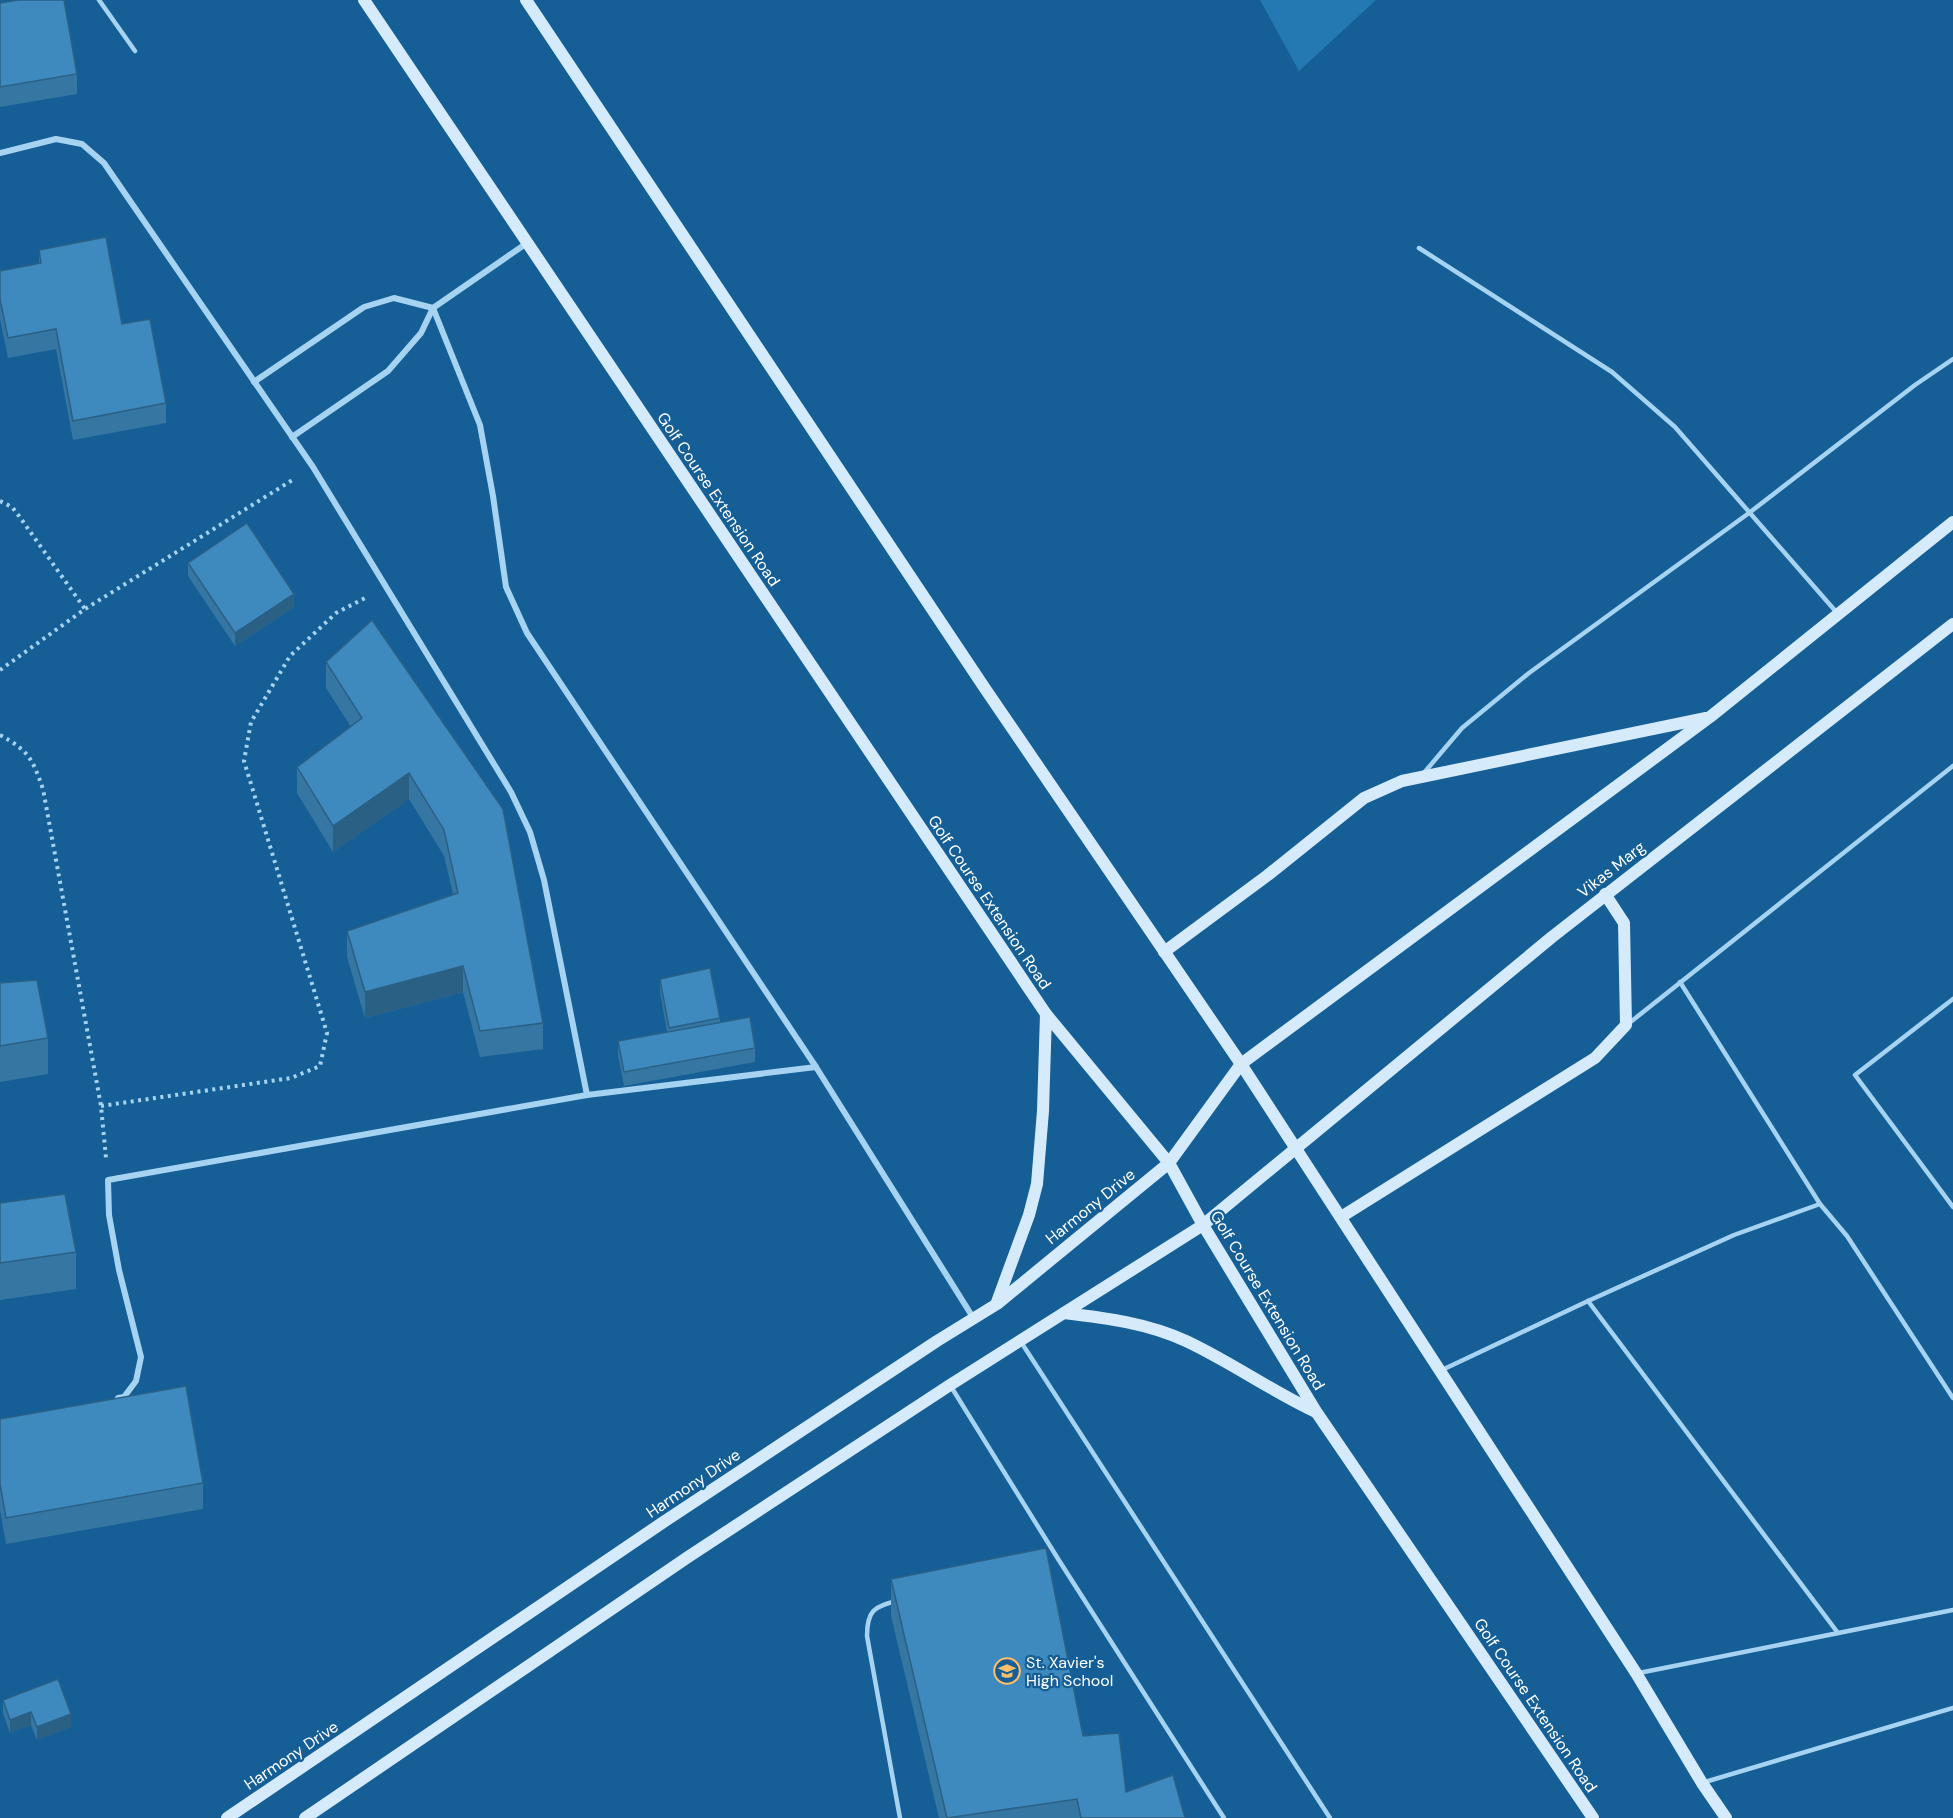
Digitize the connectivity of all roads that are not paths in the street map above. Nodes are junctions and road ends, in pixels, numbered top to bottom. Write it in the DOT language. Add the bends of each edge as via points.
graph roads {
  1 [pos="99,0"];
  2 [pos="364,0"];
  3 [pos="526,0"];
  4 [pos="135,51"];
  5 [pos="0,153"];
  6 [pos="527,243"];
  7 [pos="1419,248"];
  8 [pos="433,308"];
  9 [pos="1953,359"];
  10 [pos="254,382"];
  11 [pos="292,437"];
  12 [pos="1749,513"];
  13 [pos="1953,522"];
  14 [pos="1838,614"];
  15 [pos="1953,624"];
  16 [pos="1710,717"];
  17 [pos="1953,766"];
  18 [pos="1422,776"];
  19 [pos="1605,894"];
  20 [pos="1164,951"];
  21 [pos="1680,982"];
  22 [pos="1953,999"];
  23 [pos="1046,1014"];
  24 [pos="1626,1025"];
  25 [pos="1240,1064"];
  26 [pos="816,1067"];
  27 [pos="587,1095"];
  28 [pos="1295,1149"];
  29 [pos="1168,1163"];
  30 [pos="1820,1204"];
  31 [pos="1953,1207"];
  32 [pos="1341,1217"];
  33 [pos="1203,1225"];
  34 [pos="1588,1301"];
  35 [pos="997,1304"];
  36 [pos="1065,1313"];
  37 [pos="975,1319"];
  38 [pos="1020,1341"];
  39 [pos="1440,1371"];
  40 [pos="950,1385"];
  41 [pos="1953,1398"];
  42 [pos="113,1400"];
  43 [pos="1317,1413"];
  44 [pos="1060,1562"];
  45 [pos="1049,1565"];
  46 [pos="904,1599"];
  47 [pos="1953,1610"];
  48 [pos="1838,1633"];
  49 [pos="1636,1673"];
  50 [pos="1953,1708"];
  51 [pos="1702,1783"];
  52 [pos="227,1818"];
  53 [pos="305,1818"];
  54 [pos="900,1818"];
  55 [pos="1224,1818"];
  56 [pos="1330,1818"];
  57 [pos="1593,1818"];
  58 [pos="1726,1818"];
  1 -- 4 [label="lane"];
  2 -- 6 [label="main road, Golf Course Extension Road"];
  3 -- 20 [label="main road"];
  5 -- 10 [label="street" via="56,139 82,144 104,163"];
  6 -- 8 [label="street"];
  6 -- 23 [label="main road, Golf Course Extension Road"];
  7 -- 12 [label="lane" via="1612,372 1675,426"];
  8 -- 10 [label="street" via="394,298 364,307"];
  8 -- 11 [label="street" via="422,333 388,371"];
  8 -- 26 [label="street" via="480,425 506,587 527,633"];
  9 -- 12 [label="lane"];
  10 -- 11 [label="street"];
  11 -- 27 [label="street" via="511,792 530,832 544,880"];
  12 -- 14 [label="lane"];
  12 -- 18 [label="lane" via="1529,673 1462,728"];
  13 -- 14 [label="main road, Harmony Drive"];
  14 -- 16 [label="main road, Harmony Drive"];
  15 -- 19 [label="main road, Vikas Marg"];
  16 -- 18 [label="main road"];
  16 -- 25 [label="main road, Harmony Drive"];
  17 -- 21 [label="lane"];
  18 -- 20 [label="main road" via="1364,798"];
  19 -- 24 [label="main road" via="1624,923"];
  19 -- 28 [label="main road, Vikas Marg"];
  20 -- 25 [label="main road"];
  21 -- 24 [label="lane"];
  21 -- 30 [label="lane"];
  22 -- 31 [label="lane" via="1855,1075"];
  23 -- 29 [label="main road, Golf Course Extension Road"];
  23 -- 35 [label="main road" via="1037,1184"];
  24 -- 32 [label="main road" via="1594,1058"];
  25 -- 28 [label="main road"];
  25 -- 29 [label="main road, Harmony Drive"];
  26 -- 27 [label="street"];
  26 -- 37 [label="street"];
  27 -- 42 [label="street" via="108,1180 109,1215 119,1270 141,1357 136,1381 124,1397"];
  28 -- 32 [label="main road"];
  28 -- 33 [label="main road, Vikas Marg"];
  29 -- 33 [label="main road, Golf Course Extension Road"];
  29 -- 35 [label="main road, Harmony Drive"];
  30 -- 34 [label="lane" via="1734,1235"];
  30 -- 41 [label="lane" via="1846,1236"];
  32 -- 39 [label="main road"];
  33 -- 36 [label="main road"];
  33 -- 43 [label="main road, Golf Course Extension Road"];
  34 -- 39 [label="lane"];
  34 -- 48 [label="lane"];
  35 -- 37 [label="main road, Harmony Drive"];
  36 -- 38 [label="main road"];
  36 -- 43 [label="main road" via="1143,1325 1185,1340"];
  37 -- 52 [label="main road, Harmony Drive" via="662,1523"];
  38 -- 40 [label="main road"];
  38 -- 56 [label="lane"];
  39 -- 49 [label="main road"];
  40 -- 44 [label="lane"];
  40 -- 53 [label="main road" via="687,1557"];
  43 -- 57 [label="main road, Golf Course Extension Road"];
  44 -- 45 [label="lane"];
  44 -- 55 [label="lane"];
  46 -- 54 [label="lane" via="882,1604 872,1611 867,1623"];
  47 -- 48 [label="lane"];
  48 -- 49 [label="lane"];
  49 -- 51 [label="main road"];
  50 -- 51 [label="lane"];
  51 -- 58 [label="main road"];
}
